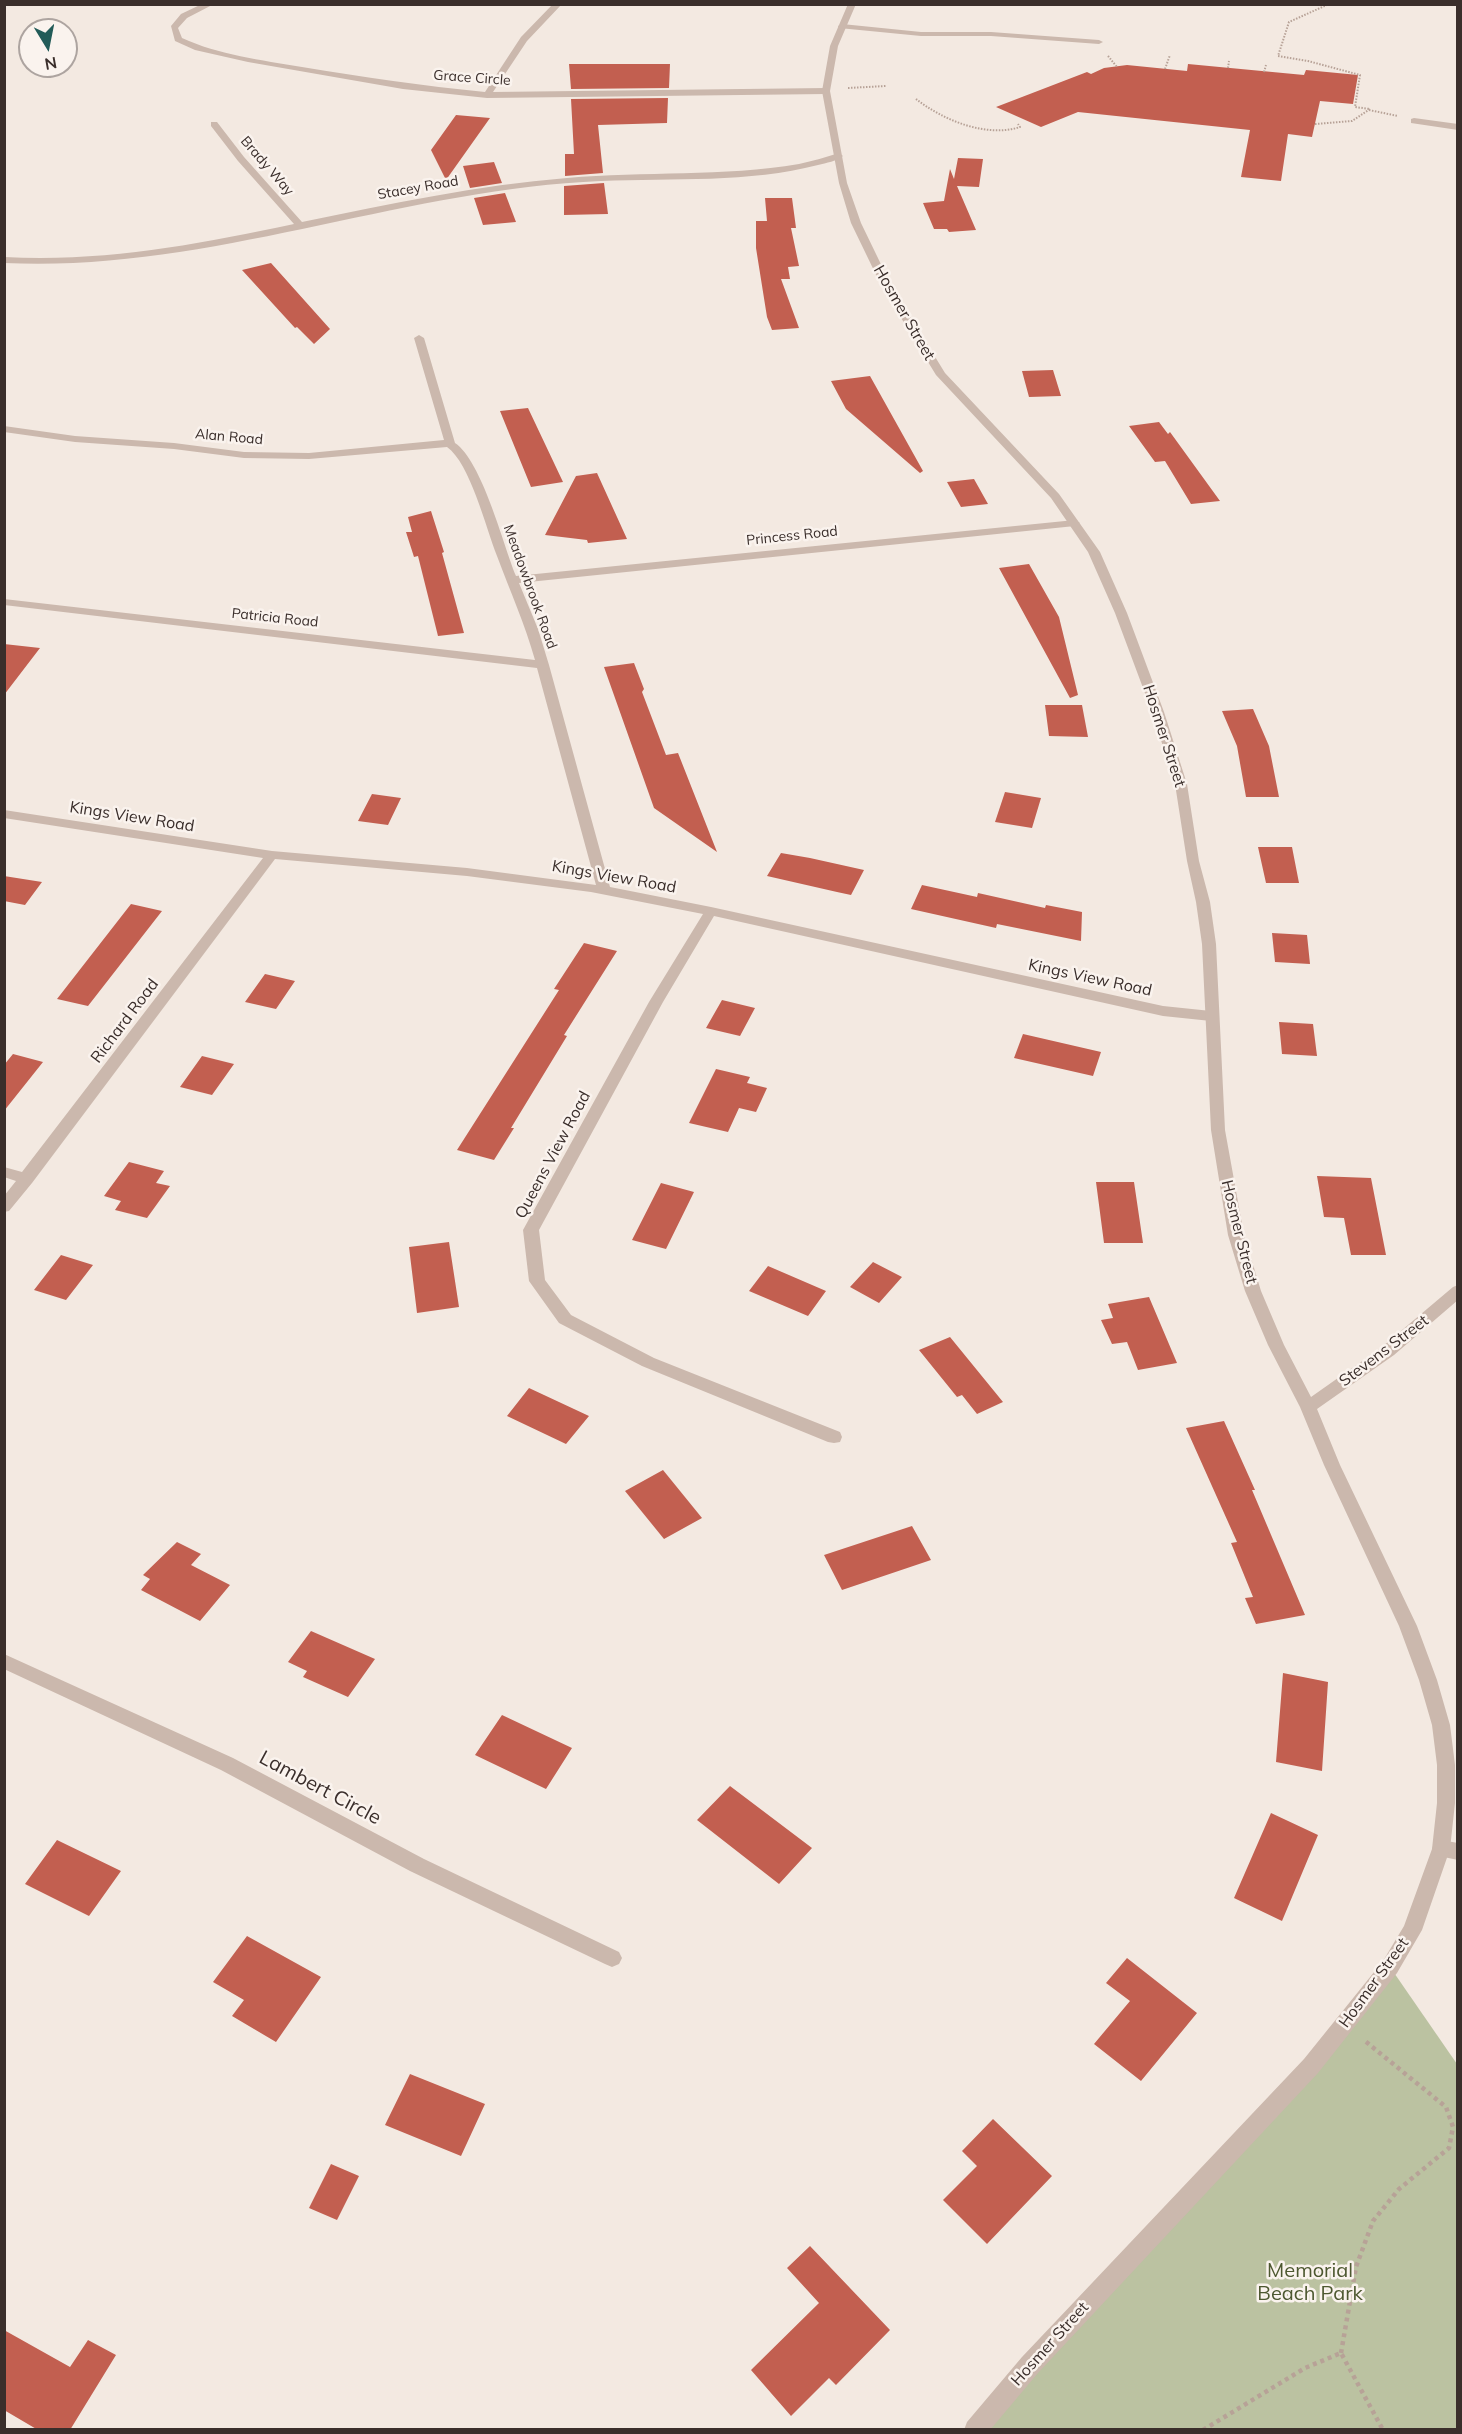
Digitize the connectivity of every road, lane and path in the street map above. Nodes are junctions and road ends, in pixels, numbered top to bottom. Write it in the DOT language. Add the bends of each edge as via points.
graph roads {
  1 [pos="210,4"];
  2 [pos="558,4"];
  3 [pos="852,4"];
  4 [pos="1329,4"];
  5 [pos="842,26"];
  6 [pos="1099,42"];
  7 [pos="1106,54"];
  8 [pos="1170,55"];
  9 [pos="1229,61"];
  10 [pos="1266,65"];
  11 [pos="1117,67"];
  12 [pos="1227,68"];
  13 [pos="1165,69"];
  14 [pos="1264,72"];
  15 [pos="886,86"];
  16 [pos="846,88"];
  17 [pos="826,91"];
  18 [pos="487,95"];
  19 [pos="916,99"];
  20 [pos="1369,110"];
  21 [pos="1414,122"];
  22 [pos="214,124"];
  23 [pos="1018,124"];
  24 [pos="1315,124"];
  25 [pos="1458,127"];
  26 [pos="840,156"];
  27 [pos="300,225"];
  28 [pos="4,260"];
  29 [pos="419,338"];
  30 [pos="4,429"];
  31 [pos="450,444"];
  32 [pos="1075,523"];
  33 [pos="512,580"];
  34 [pos="4,602"];
  35 [pos="543,666"];
  36 [pos="4,814"];
  37 [pos="272,855"];
  38 [pos="604,891"];
  39 [pos="711,911"];
  40 [pos="1211,1016"];
  41 [pos="4,1172"];
  42 [pos="27,1179"];
  43 [pos="4,1207"];
  44 [pos="1458,1291"];
  45 [pos="1308,1407"];
  46 [pos="834,1437"];
  47 [pos="4,1661"];
  48 [pos="1449,1850"];
  49 [pos="612,1958"];
  50 [pos="1344,2025"];
  51 [pos="1341,2353"];
  52 [pos="975,2430"];
  53 [pos="1203,2430"];
  54 [pos="1383,2430"];
  1 -- 18 [label="street, Grace Circle" via="184,16 174,28 178,39 248,60 403,86"];
  2 -- 18 [label="street" via="524,39"];
  3 -- 5 [label="street, Hosmer Street"];
  4 -- 20 [label="path" via="1289,22 1278,56 1360,75 1355,107"];
  5 -- 6 [label="lane" via="921,34 991,34"];
  5 -- 17 [label="street, Hosmer Street" via="829,59"];
  7 -- 11 [label="path"];
  8 -- 13 [label="path"];
  9 -- 12 [label="path"];
  10 -- 14 [label="path"];
  15 -- 16 [label="path"];
  17 -- 18 [label="street, Grace Circle"];
  17 -- 26 [label="street, Hosmer Street"];
  19 -- 23 [label="path" via="935,113 980,128 1015,130 1020,127"];
  20 -- 21 [label="path"];
  20 -- 24 [label="path" via="1343,123"];
  21 -- 25 [label="street"];
  22 -- 27 [label="street, Brady Way"];
  26 -- 27 [label="street, Stacey Road" via="762,171 543,182"];
  26 -- 32 [label="street, Hosmer Street" via="843,183 865,243 925,352 960,398 1033,471"];
  27 -- 28 [label="street, Stacey Road" via="200,248 108,261"];
  29 -- 31 [label="street, Meadowbrook Road"];
  30 -- 31 [label="street, Alan Road" via="244,455 309,456 438,442"];
  31 -- 33 [label="street, Meadowbrook Road" via="460,451 485,505"];
  32 -- 33 [label="street, Princess Road"];
  32 -- 40 [label="street, Hosmer Street" via="1094,552 1117,602 1181,784 1209,944"];
  33 -- 35 [label="street, Meadowbrook Road"];
  34 -- 35 [label="street, Patricia Road"];
  35 -- 38 [label="street, Meadowbrook Road"];
  36 -- 37 [label="street, Kings View Road"];
  37 -- 38 [label="street, Kings View Road" via="467,872"];
  37 -- 42 [label="street, Richard Road"];
  38 -- 39 [label="street, Kings View Road"];
  39 -- 40 [label="street, Kings View Road" via="1163,1011"];
  39 -- 46 [label="street, Queens View Road" via="656,1002 531,1230 537,1281 565,1319 648,1362"];
  40 -- 45 [label="street, Hosmer Street" via="1218,1130 1236,1235 1276,1346"];
  41 -- 42 [label="street"];
  42 -- 43 [label="street, Richard Road"];
  44 -- 45 [label="street, Stevens Street" via="1388,1351"];
  45 -- 48 [label="street, Hosmer Street" via="1408,1626 1428,1680 1441,1725 1446,1765"];
  47 -- 49 [label="street, Lambert Circle" via="228,1764 417,1865"];
  48 -- 50 [label="street, Hosmer Street" via="1390,1967"];
  50 -- 51 [label="path" via="1446,2107 1453,2127 1449,2148 1399,2189 1373,2221 1356,2267"];
  50 -- 52 [label="street, Hosmer Street" via="1311,2066 1030,2365"];
  51 -- 53 [label="path" via="1305,2368"];
  51 -- 54 [label="path"];
}
